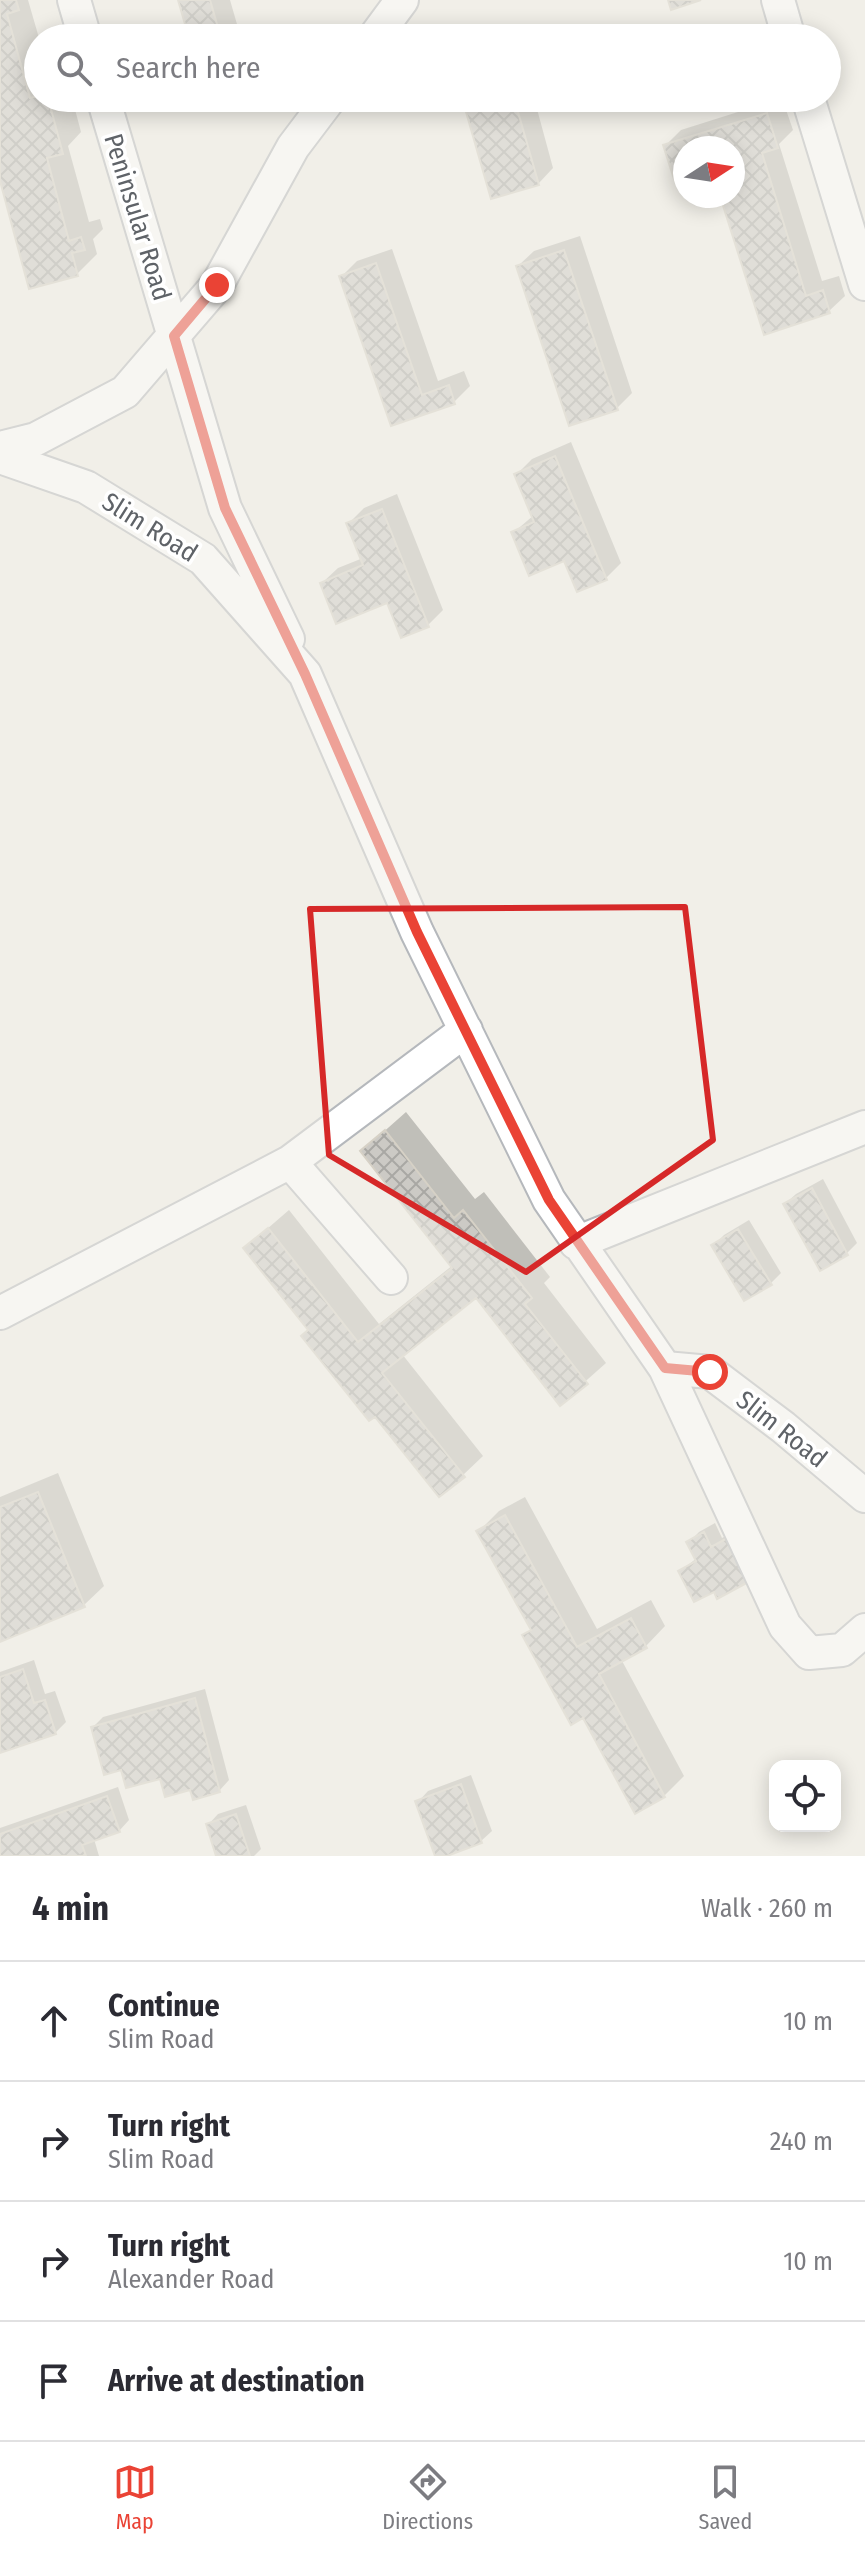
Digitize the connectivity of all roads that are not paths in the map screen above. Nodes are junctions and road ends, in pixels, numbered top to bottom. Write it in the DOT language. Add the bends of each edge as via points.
graph roads {
  1 [pos="74,0"];
  2 [pos="402,0"];
  3 [pos="778,0"];
  4 [pos="81,24"];
  5 [pos="384,24"];
  6 [pos="785,24"];
  7 [pos="107,112"];
  8 [pos="319,112"];
  9 [pos="812,112"];
  10 [pos="865,284"];
  11 [pos="174,336"];
  12 [pos="0,448"];
  13 [pos="0,457"];
  14 [pos="305,674"];
  15 [pos="466,1030"];
  16 [pos="865,1127"];
  17 [pos="290,1162"];
  18 [pos="576,1243"];
  19 [pos="391,1278"];
  20 [pos="0,1313"];
  21 [pos="665,1368"];
  22 [pos="865,1496"];
  23 [pos="865,1630"];
  1 -- 4 [label="lane"];
  2 -- 5 [label="lane"];
  3 -- 6 [label="lane"];
  7 -- 11 [label="lane, Peninsular Road"];
  8 -- 11 [label="lane" via="293,147 217,285"];
  9 -- 10 [label="lane"];
  11 -- 12 [label="lane" via="125,392 36,439"];
  11 -- 14 [label="lane, Slim Road" via="225,508"];
  13 -- 14 [label="lane, Slim Road" via="86,487 203,559"];
  14 -- 15 [label="lane, Slim Road" via="417,932"];
  15 -- 17 [label="lane"];
  15 -- 18 [label="lane, Slim Road" via="549,1200"];
  16 -- 18 [label="lane"];
  17 -- 19 [label="lane"];
  17 -- 20 [label="lane"];
  18 -- 21 [label="lane, Slim Road"];
  21 -- 22 [label="lane, Slim Road" via="710,1372"];
  21 -- 23 [label="lane" via="785,1626 809,1653 842,1650"];
}
